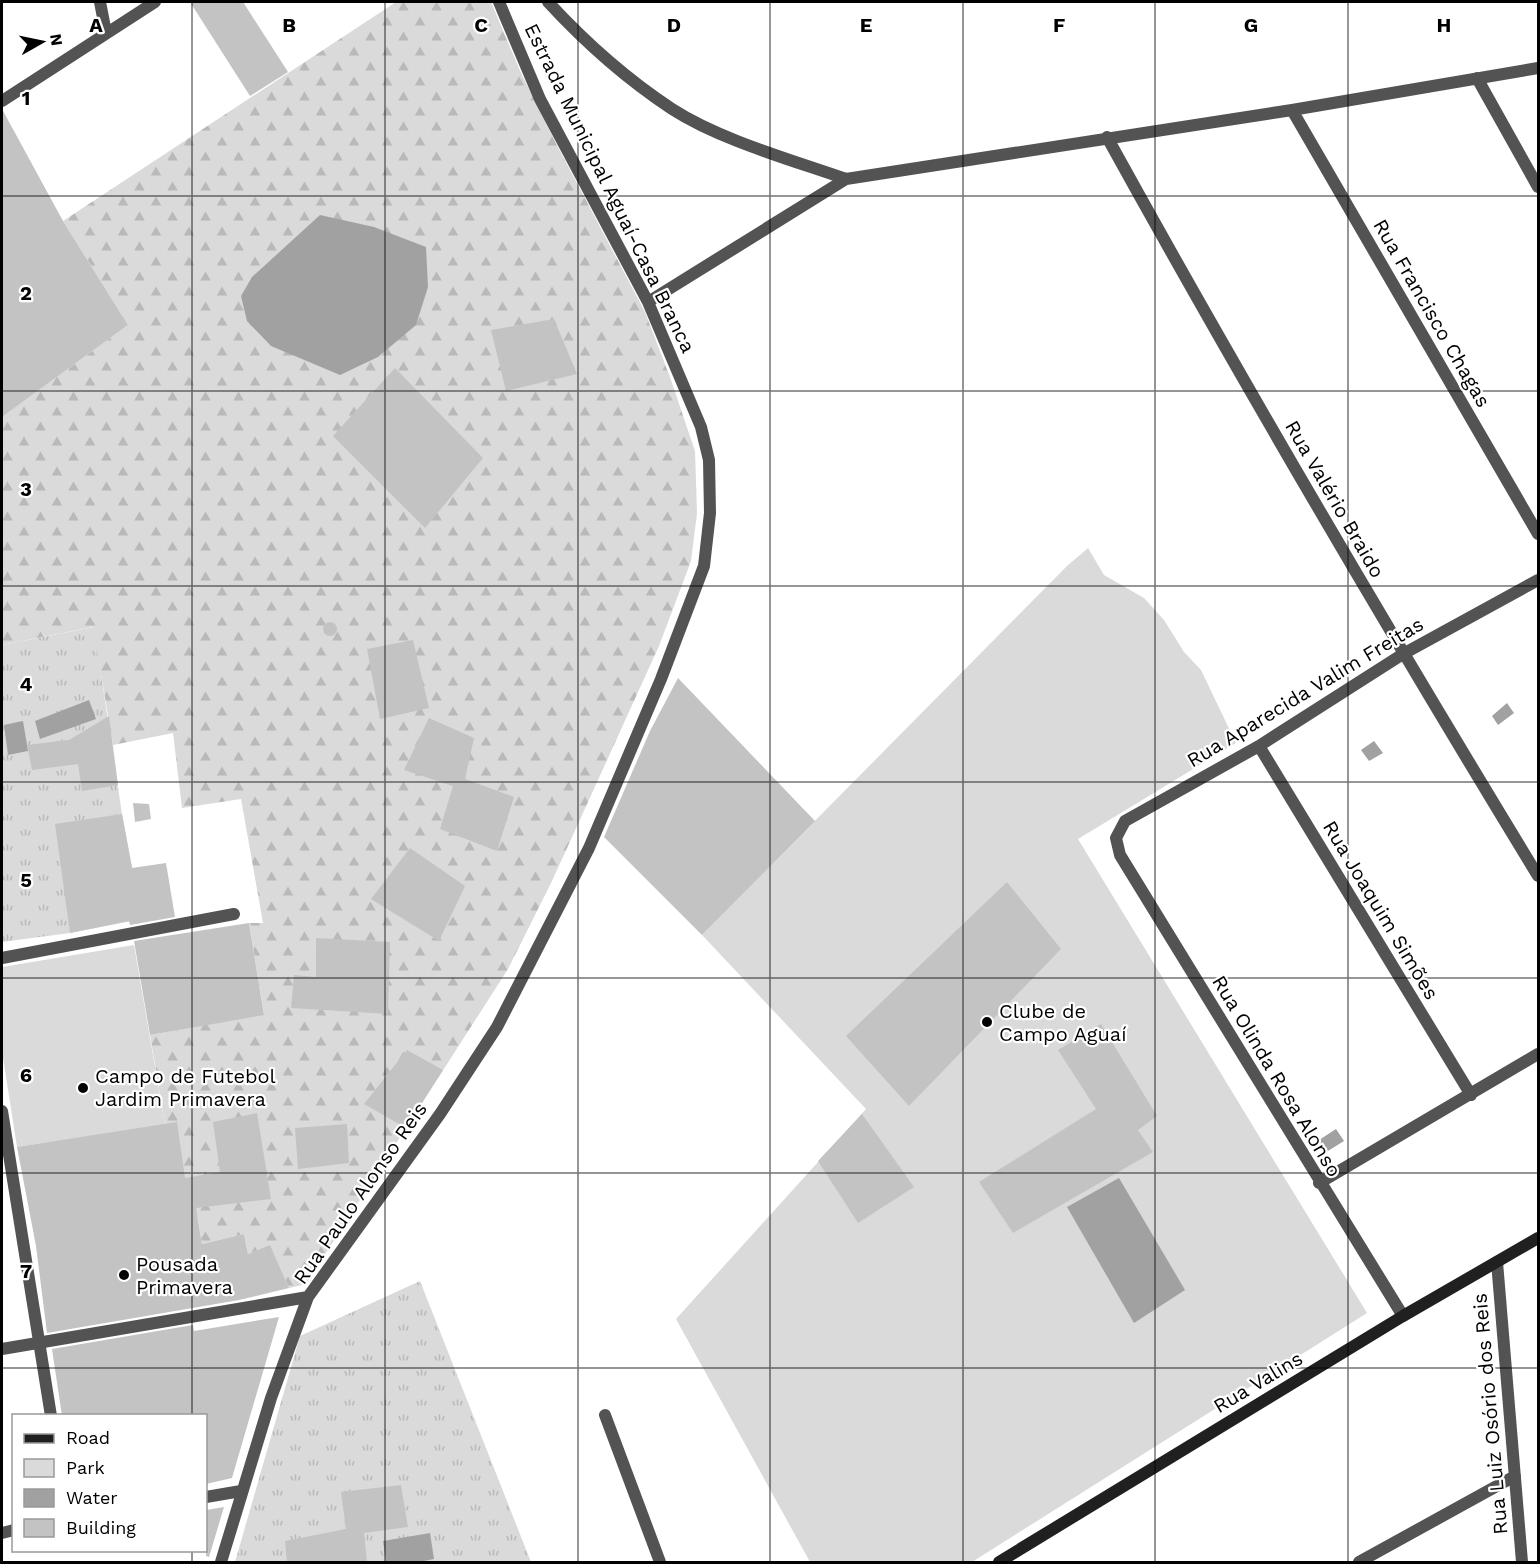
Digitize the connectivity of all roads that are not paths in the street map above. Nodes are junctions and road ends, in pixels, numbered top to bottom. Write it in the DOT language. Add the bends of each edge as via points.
graph roads {
  1 [pos="100,2"];
  2 [pos="155,2"];
  3 [pos="499,2"];
  4 [pos="548,2"];
  5 [pos="106,33"];
  6 [pos="1539,68"];
  7 [pos="1477,78"];
  8 [pos="2,101"];
  9 [pos="1292,110"];
  10 [pos="1107,137"];
  11 [pos="846,180"];
  12 [pos="1539,188"];
  13 [pos="648,303"];
  14 [pos="1539,534"];
  15 [pos="1539,580"];
  16 [pos="1403,654"];
  17 [pos="1259,746"];
  18 [pos="1120,855"];
  19 [pos="1539,876"];
  20 [pos="234,914"];
  21 [pos="2,958"];
  22 [pos="497,1027"];
  23 [pos="1539,1054"];
  24 [pos="1471,1095"];
  25 [pos="2,1111"];
  26 [pos="5,1158"];
  27 [pos="1319,1183"];
  28 [pos="1539,1238"];
  29 [pos="1497,1262"];
  30 [pos="308,1297"];
  31 [pos="1402,1316"];
  32 [pos="39,1343"];
  33 [pos="2,1349"];
  34 [pos="51,1414"];
  35 [pos="605,1415"];
  36 [pos="1515,1476"];
  37 [pos="241,1491"];
  38 [pos="207,1497"];
  39 [pos="220,1563"];
  40 [pos="660,1563"];
  41 [pos="999,1563"];
  42 [pos="1359,1563"];
  43 [pos="1522,1563"];
  1 -- 5 [label="street"];
  2 -- 5 [label="street"];
  3 -- 13 [label="street, Estrada Municipal Aguaí-Casa Branca" via="540,99"];
  4 -- 11 [label="street" via="613,64 673,110 740,142"];
  5 -- 8 [label="street"];
  6 -- 7 [label="street"];
  7 -- 9 [label="street"];
  7 -- 12 [label="street"];
  9 -- 10 [label="street"];
  9 -- 14 [label="street, Rua Francisco Chagas"];
  10 -- 11 [label="street"];
  10 -- 16 [label="street, Rua Valério Braido"];
  11 -- 13 [label="street"];
  13 -- 22 [label="street, Estrada Municipal Aguaí-Casa Branca" via="710,460 704,566 589,848"];
  15 -- 16 [label="street, Rua Aparecida Valim Freitas"];
  16 -- 17 [label="street, Rua Aparecida Valim Freitas"];
  16 -- 19 [label="street, Rua Valério Braido"];
  17 -- 18 [label="street, Rua Aparecida Valim Freitas" via="1125,821 1116,838"];
  17 -- 24 [label="street, Rua Joaquim Simões"];
  18 -- 27 [label="street, Rua Olinda Rosa Alonso"];
  20 -- 21 [label="street"];
  22 -- 30 [label="street, Rua Paulo Alonso Reis" via="440,1114"];
  23 -- 24 [label="street"];
  24 -- 27 [label="street"];
  25 -- 26 [label="street"];
  26 -- 32 [label="street"];
  27 -- 31 [label="street, Rua Olinda Rosa Alonso"];
  28 -- 29 [label="street, Rua Valins"];
  29 -- 31 [label="street, Rua Valins"];
  29 -- 36 [label="street, Rua Luiz Osório dos Reis"];
  30 -- 32 [label="street"];
  30 -- 37 [label="street, Rua Paulo Alonso Reis"];
  31 -- 41 [label="street, Rua Valins"];
  32 -- 33 [label="street"];
  32 -- 34 [label="street"];
  35 -- 40 [label="street"];
  36 -- 42 [label="street"];
  36 -- 43 [label="street, Rua Luiz Osório dos Reis"];
  37 -- 38 [label="street"];
  37 -- 39 [label="street, Rua Paulo Alonso Reis"];
}
